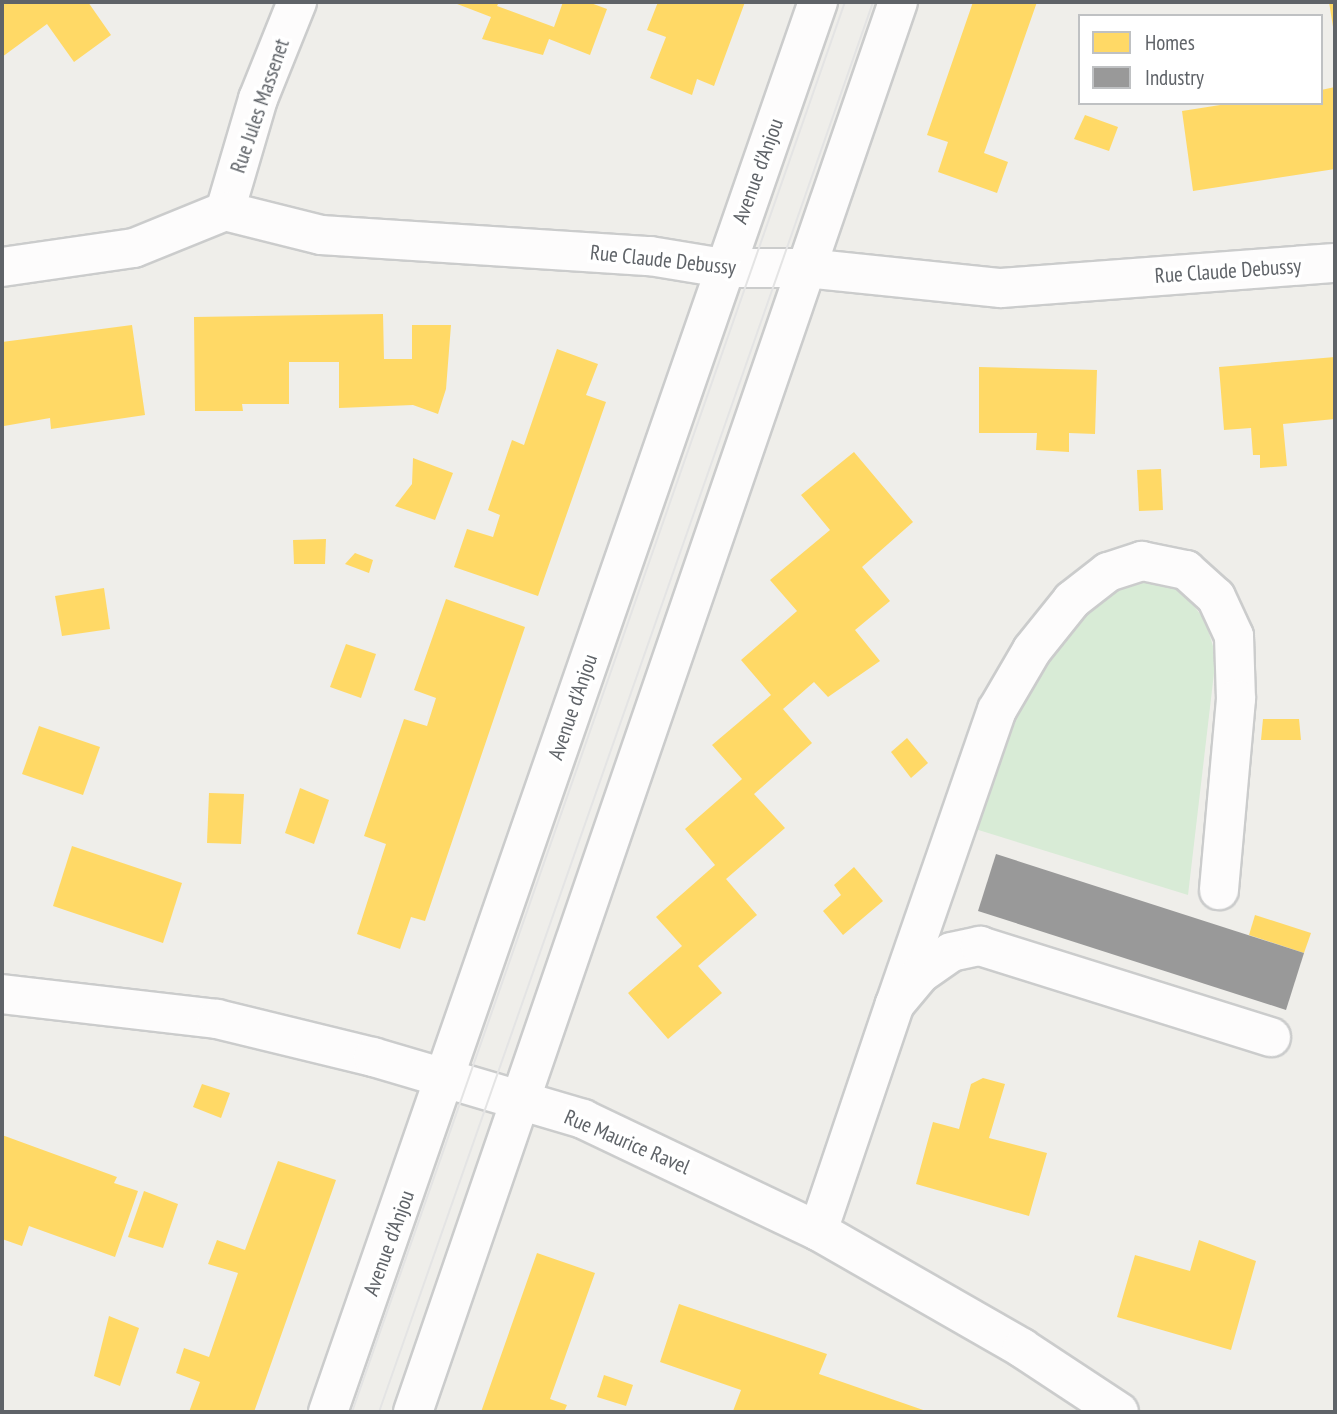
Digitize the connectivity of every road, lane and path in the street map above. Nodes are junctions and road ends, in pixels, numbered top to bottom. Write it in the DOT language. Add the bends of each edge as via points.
graph roads {
  1 [pos="298,2"];
  2 [pos="818,2"];
  3 [pos="898,2"];
  4 [pos="225,211"];
  5 [pos="1335,263"];
  6 [pos="2,268"];
  7 [pos="723,268"];
  8 [pos="806,268"];
  9 [pos="1219,890"];
  10 [pos="2,994"];
  11 [pos="895,1004"];
  12 [pos="1271,1037"];
  13 [pos="447,1079"];
  14 [pos="518,1102"];
  15 [pos="818,1231"];
  16 [pos="328,1412"];
  17 [pos="413,1412"];
  18 [pos="1119,1412"];
  1 -- 4 [label="street, Rue Jules Massenet" via="258,99"];
  2 -- 7 [label="street, Avenue d'Anjou"];
  3 -- 8 [label="street"];
  4 -- 6 [label="street" via="134,248"];
  4 -- 7 [label="street, Rue Claude Debussy" via="321,235 650,256"];
  5 -- 8 [label="street, Rue Claude Debussy" via="1001,288"];
  7 -- 8 [label="street, Rue Claude Debussy"];
  7 -- 13 [label="street, Avenue d'Anjou"];
  8 -- 14 [label="street"];
  9 -- 11 [label="street" via="1236,699 1234,636 1216,597 1186,570 1142,561 1108,572 1072,600 1032,650 997,710"];
  10 -- 13 [label="street, Rue Maurice Ravel" via="217,1019"];
  11 -- 12 [label="street" via="920,974 951,952 980,946"];
  11 -- 15 [label="street"];
  13 -- 14 [label="street, Rue Maurice Ravel"];
  13 -- 16 [label="street, Avenue d'Anjou"];
  14 -- 15 [label="street, Rue Maurice Ravel" via="583,1119"];
  14 -- 17 [label="street"];
  15 -- 18 [label="street, Rue Maurice Ravel" via="1022,1348"];
}
